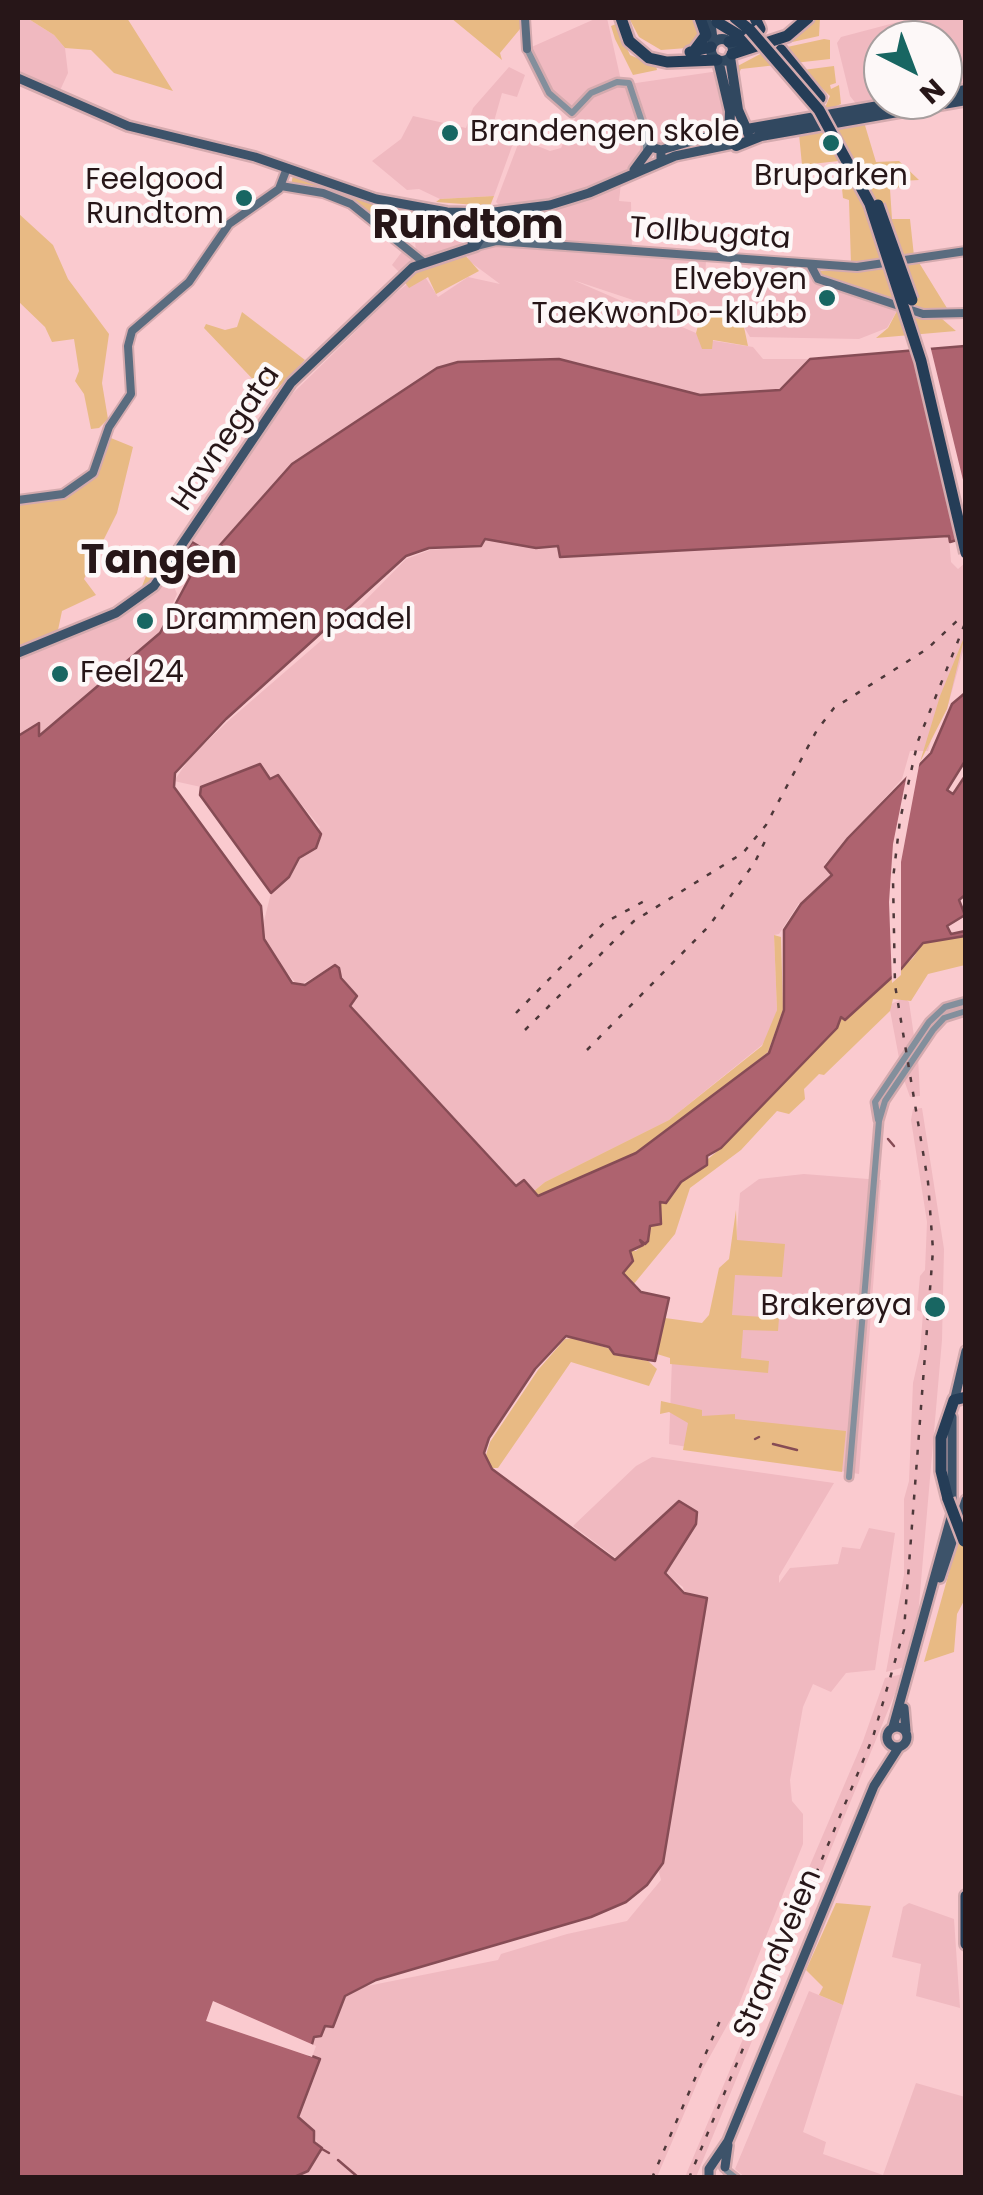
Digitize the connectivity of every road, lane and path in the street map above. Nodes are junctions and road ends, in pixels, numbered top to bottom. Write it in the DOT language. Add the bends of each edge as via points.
graph roads {
  1 [pos="526,18"];
  2 [pos="624,18"];
  3 [pos="701,18"];
  4 [pos="735,18"];
  5 [pos="804,18"];
  6 [pos="715,20"];
  7 [pos="755,23"];
  8 [pos="750,39"];
  9 [pos="712,45"];
  10 [pos="528,49"];
  11 [pos="694,51"];
  12 [pos="725,52"];
  13 [pos="18,78"];
  14 [pos="966,100"];
  15 [pos="863,110"];
  16 [pos="731,130"];
  17 [pos="746,132"];
  18 [pos="733,144"];
  19 [pos="654,155"];
  20 [pos="287,168"];
  21 [pos="325,180"];
  22 [pos="282,186"];
  23 [pos="482,212"];
  24 [pos="478,241"];
  25 [pos="966,251"];
  26 [pos="419,263"];
  27 [pos="810,264"];
  28 [pos="966,313"];
  29 [pos="18,500"];
  30 [pos="966,513"];
  31 [pos="966,552"];
  32 [pos="18,653"];
  33 [pos="966,1001"];
  34 [pos="966,1012"];
  35 [pos="878,1121"];
  36 [pos="966,1351"];
  37 [pos="960,1398"];
  38 [pos="849,1477"];
  39 [pos="966,1500"];
  40 [pos="965,1543"];
  41 [pos="893,1727"];
  42 [pos="906,1731"];
  43 [pos="886,1738"];
  44 [pos="899,1747"];
  45 [pos="874,1786"];
  46 [pos="966,1896"];
  47 [pos="966,1944"];
  48 [pos="728,2141"];
  49 [pos="728,2173"];
  50 [pos="709,2174"];
  1 -- 10 [label="main road"];
  2 -- 11 [label="highway" via="648,50"];
  2 -- 12 [label="highway" via="629,41 648,58 667,62"];
  3 -- 9 [label="highway" via="711,27"];
  3 -- 11 [label="highway" via="706,35"];
  4 -- 31 [label="highway, bridge" via="808,95 870,204 917,344"];
  5 -- 8 [label="highway"];
  5 -- 12 [label="highway" via="787,36"];
  6 -- 8 [label="highway" via="732,35"];
  6 -- 12 [label="highway"];
  7 -- 30 [label="highway, bridge" via="820,98 877,201 924,342"];
  8 -- 12 [label="highway"];
  9 -- 11 [label="highway"];
  9 -- 12 [label="highway"];
  10 -- 19 [label="street" via="549,93 572,113 591,92 628,83"];
  12 -- 16 [label="highway"];
  12 -- 17 [label="highway"];
  13 -- 20 [label="main road" via="115,122"];
  14 -- 17 [label="highway"];
  15 -- 17 [label="highway"];
  16 -- 17 [label="highway"];
  16 -- 18 [label="highway"];
  16 -- 19 [label="main road"];
  17 -- 18 [label="highway" via="743,145"];
  18 -- 19 [label="main road"];
  19 -- 23 [label="main road" via="579,194"];
  20 -- 21 [label="main road"];
  20 -- 22 [label="main road"];
  21 -- 23 [label="main road"];
  21 -- 23 [label="main road" via="420,208"];
  22 -- 26 [label="main road" via="351,204"];
  22 -- 29 [label="main road" via="229,224 184,288 134,327 128,346 131,394 111,422 93,473 64,494"];
  23 -- 24 [label="main road"];
  24 -- 26 [label="main road"];
  24 -- 27 [label="main road, Tollbugata"];
  25 -- 27 [label="main road" via="862,267"];
  26 -- 32 [label="main road, Havnegata" via="280,396 154,586 116,614"];
  27 -- 28 [label="main road, Tollbugata" via="818,279 922,314"];
  33 -- 35 [label="street" via="945,1006 929,1022 875,1102"];
  34 -- 35 [label="street" via="932,1030"];
  35 -- 38 [label="street"];
  36 -- 37 [label="main road"];
  37 -- 40 [label="highway, bridge" via="940,1450"];
  37 -- 41 [label="main road" via="952,1518"];
  39 -- 42 [label="main road" via="920,1638 904,1705"];
  41 -- 42 [label="main road"];
  41 -- 43 [label="main road, Strandveien"];
  42 -- 44 [label="main road, Strandveien"];
  43 -- 44 [label="main road"];
  43 -- 45 [label="main road, Strandveien"];
  44 -- 45 [label="main road, Strandveien"];
  45 -- 48 [label="main road, Strandveien"];
  46 -- 47 [label="highway"];
  48 -- 49 [label="main road, Strandveien"];
  48 -- 50 [label="main road, Strandveien"];
  49 -- 50 [label="main road"];
}
